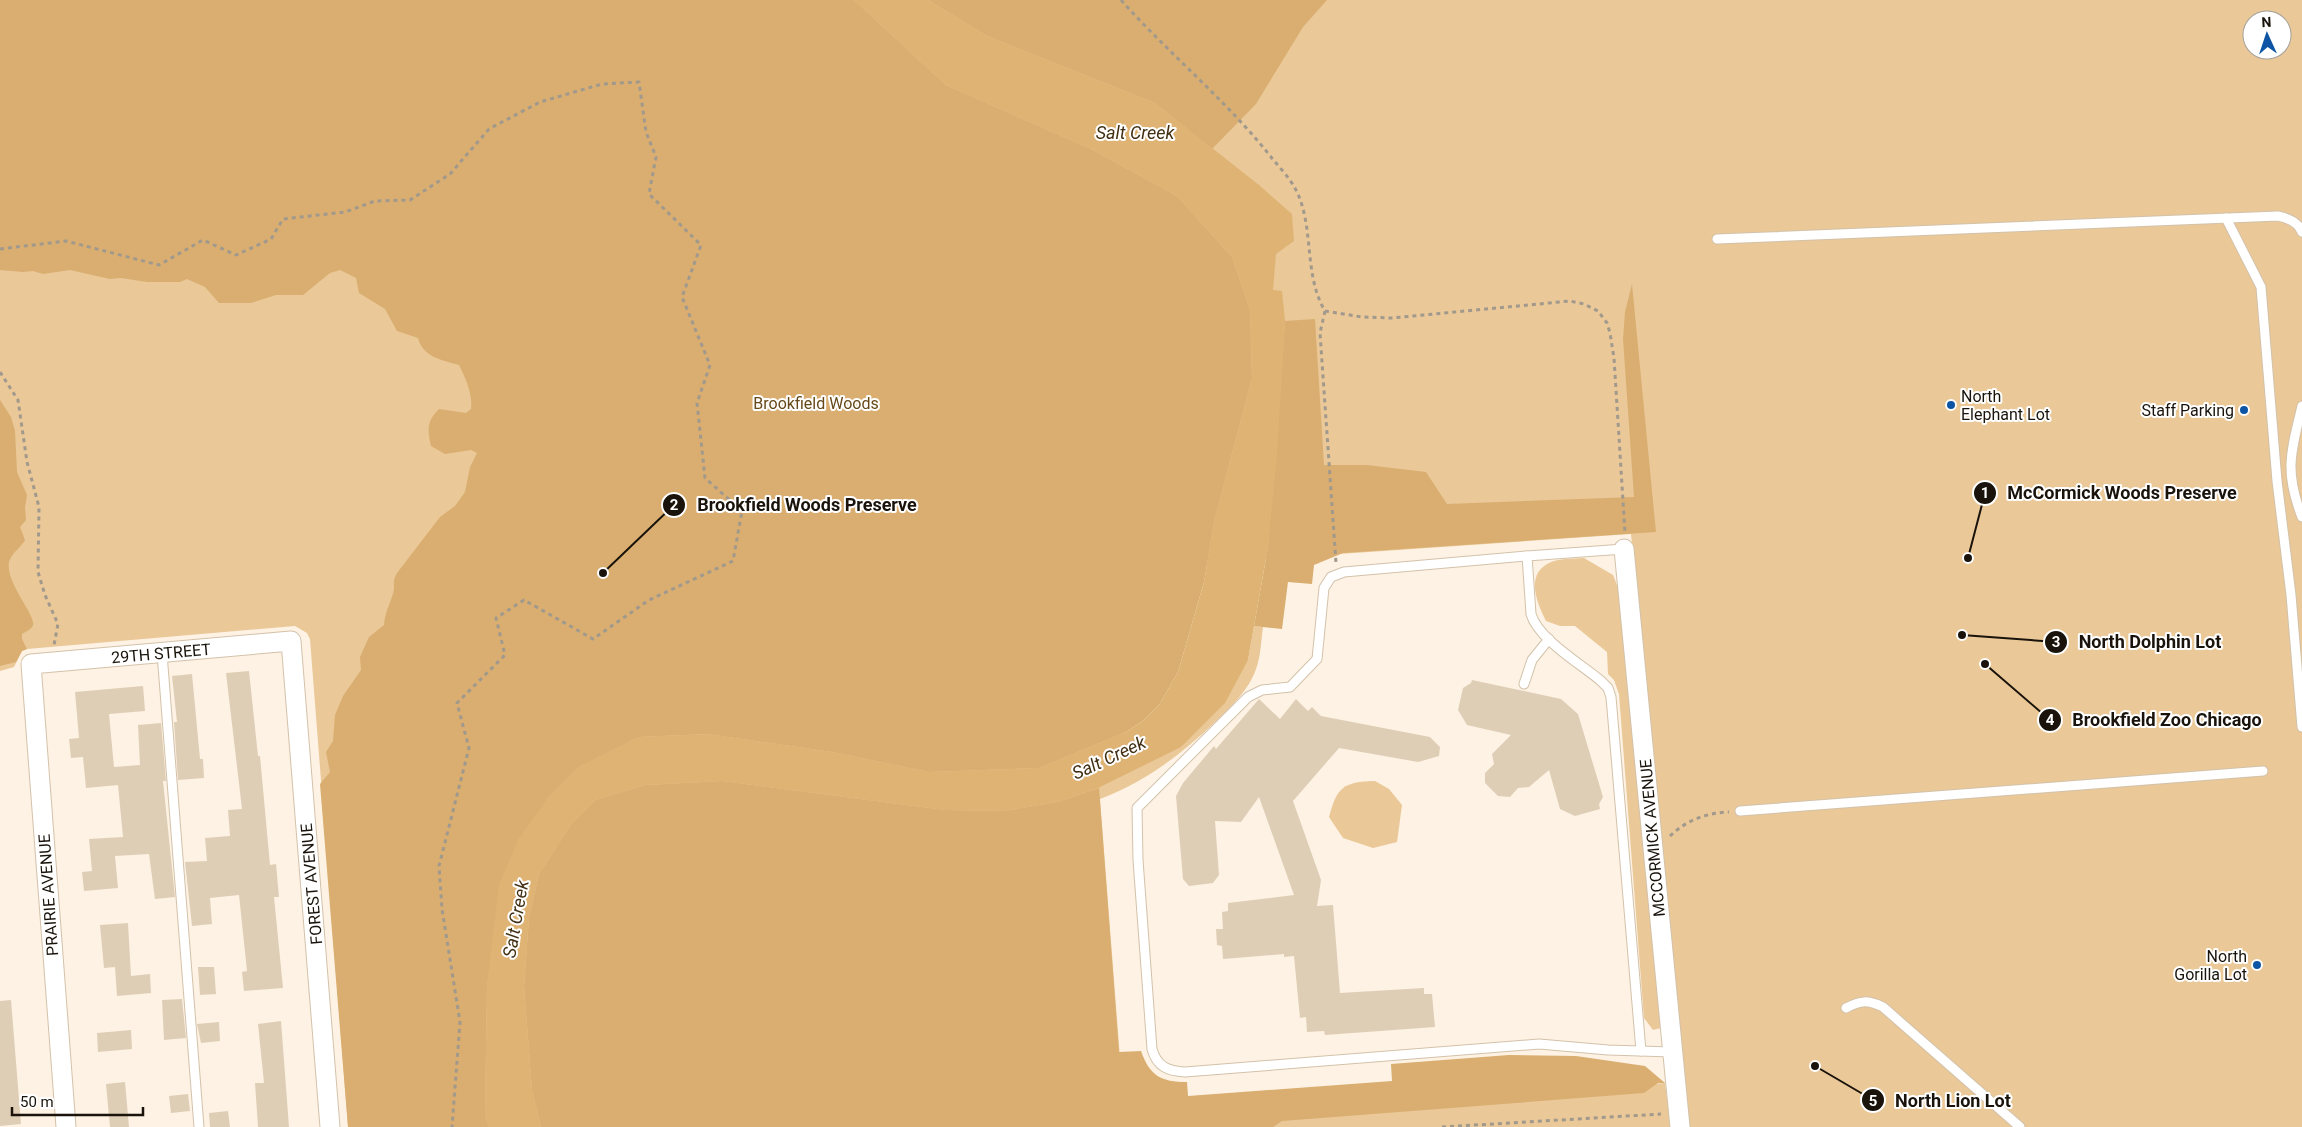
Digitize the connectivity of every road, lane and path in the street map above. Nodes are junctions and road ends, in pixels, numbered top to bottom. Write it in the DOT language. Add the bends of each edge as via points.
graph roads {
  1 [pos="1121,0"];
  2 [pos="2226,218"];
  3 [pos="2302,232"];
  4 [pos="1717,239"];
  5 [pos="0,249"];
  6 [pos="1325,311"];
  7 [pos="0,372"];
  8 [pos="2302,406"];
  9 [pos="2302,518"];
  10 [pos="1624,549"];
  11 [pos="1527,556"];
  12 [pos="1337,574"];
  13 [pos="1549,639"];
  14 [pos="291,641"];
  15 [pos="162,652"];
  16 [pos="52,662"];
  17 [pos="30,664"];
  18 [pos="1524,684"];
  19 [pos="2302,727"];
  20 [pos="2263,771"];
  21 [pos="1740,811"];
  22 [pos="1654,852"];
  23 [pos="1846,1008"];
  24 [pos="1640,1051"];
  25 [pos="1672,1052"];
  26 [pos="1679,1120"];
  27 [pos="66,1127"];
  28 [pos="199,1127"];
  29 [pos="330,1127"];
  30 [pos="452,1127"];
  31 [pos="1442,1127"];
  32 [pos="2020,1127"];
  1 -- 6 [label="path" via="1250,130 1295,188 1306,216 1314,282"];
  2 -- 3 [label="lane" via="2278,216 2290,219 2300,226"];
  2 -- 4 [label="lane"];
  2 -- 19 [label="lane" via="2261,287"];
  5 -- 30 [label="path" via="66,241 159,265 203,240 236,254 271,239 283,219 345,212 375,201 410,200 450,174 489,129 540,102 602,84 639,82 646,132 656,157 649,194 701,245 682,298 710,365 697,404 705,478 742,511 732,561 649,600 593,639 524,600 496,618 504,655 457,703 469,748 440,866 442,909 460,1022"];
  6 -- 10 [label="path" via="1392,318 1570,301 1598,311 1607,323 1614,358"];
  6 -- 12 [label="path" via="1320,333"];
  7 -- 16 [label="path" via="18,400 27,462 39,507 38,572 44,595 58,624"];
  8 -- 9 [label="lane" via="2289,457 2294,498"];
  10 -- 11 [label="lane"];
  10 -- 22 [label="street, MCCORMICK AVENUE"];
  11 -- 12 [label="lane"];
  11 -- 13 [label="lane" via="1531,614 1534,623"];
  12 -- 24 [label="lane" via="1326,582 1324,588 1317,659 1290,687 1262,690 1248,697 1138,808 1138,860 1152,1049 1157,1061 1168,1070 1185,1072 1538,1044"];
  13 -- 18 [label="lane" via="1532,660"];
  13 -- 24 [label="lane" via="1601,681 1611,697"];
  14 -- 15 [label="street, 29TH STREET"];
  14 -- 29 [label="street, FOREST AVENUE"];
  15 -- 16 [label="street, 29TH STREET"];
  15 -- 28 [label="lane"];
  16 -- 17 [label="street, 29TH STREET"];
  17 -- 27 [label="street, PRAIRIE AVENUE"];
  20 -- 21 [label="lane"];
  21 -- 22 [label="path" via="1713,812 1694,819 1680,827"];
  22 -- 25 [label="street, MCCORMICK AVENUE"];
  23 -- 32 [label="lane" via="1869,1001 1883,1007"];
  24 -- 25 [label="lane"];
  25 -- 26 [label="street, MCCORMICK AVENUE"];
  26 -- 31 [label="path"];
}
